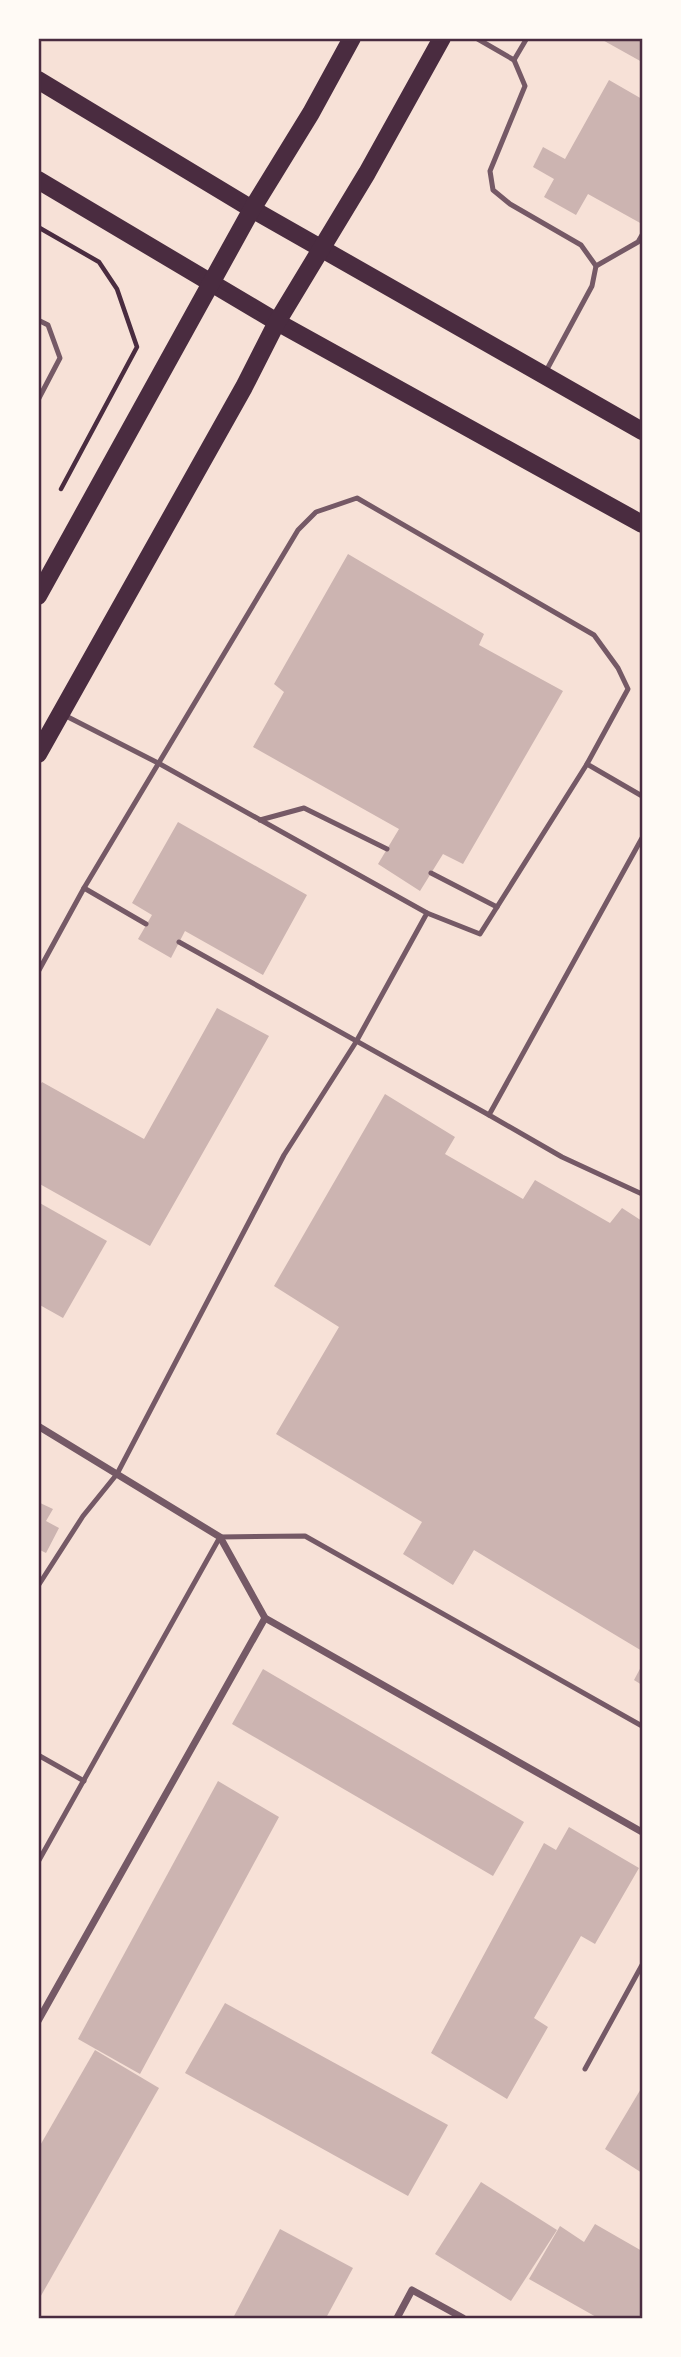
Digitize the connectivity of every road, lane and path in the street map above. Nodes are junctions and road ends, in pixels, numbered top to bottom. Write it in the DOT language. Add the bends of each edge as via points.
graph roads {
  1 [pos="352,38"];
  2 [pos="442,38"];
  3 [pos="476,38"];
  4 [pos="527,38"];
  5 [pos="514,60"];
  6 [pos="38,80"];
  7 [pos="38,180"];
  8 [pos="252,209"];
  9 [pos="38,227"];
  10 [pos="642,235"];
  11 [pos="321,249"];
  12 [pos="596,266"];
  13 [pos="213,283"];
  14 [pos="38,320"];
  15 [pos="277,322"];
  16 [pos="543,375"];
  17 [pos="38,400"];
  18 [pos="642,431"];
  19 [pos="58,494"];
  20 [pos="642,524"];
  21 [pos="38,596"];
  22 [pos="61,714"];
  23 [pos="38,754"];
  24 [pos="160,764"];
  25 [pos="587,764"];
  26 [pos="642,796"];
  27 [pos="260,820"];
  28 [pos="642,838"];
  29 [pos="387,849"];
  30 [pos="431,873"];
  31 [pos="84,888"];
  32 [pos="497,907"];
  33 [pos="428,913"];
  34 [pos="146,924"];
  35 [pos="179,942"];
  36 [pos="38,972"];
  37 [pos="356,1042"];
  38 [pos="489,1115"];
  39 [pos="642,1194"];
  40 [pos="38,1426"];
  41 [pos="117,1474"];
  42 [pos="220,1537"];
  43 [pos="38,1586"];
  44 [pos="265,1618"];
  45 [pos="642,1726"];
  46 [pos="38,1755"];
  47 [pos="84,1781"];
  48 [pos="642,1832"];
  49 [pos="38,1862"];
  50 [pos="642,1965"];
  51 [pos="38,2021"];
  52 [pos="585,2069"];
  53 [pos="397,2319"];
  54 [pos="463,2319"];
  1 -- 8 [label="main road"];
  2 -- 11 [label="main road"];
  3 -- 5 [label="lane"];
  4 -- 5 [label="lane"];
  5 -- 12 [label="lane" via="525,86 490,171 493,190 581,245"];
  6 -- 8 [label="main road"];
  7 -- 13 [label="main road"];
  8 -- 11 [label="main road"];
  8 -- 13 [label="main road"];
  9 -- 19 [label="path" via="99,262 117,289 137,347"];
  10 -- 12 [label="lane" via="638,242"];
  11 -- 15 [label="main road"];
  11 -- 16 [label="main road"];
  12 -- 16 [label="lane" via="592,286"];
  13 -- 15 [label="main road"];
  13 -- 21 [label="main road"];
  14 -- 17 [label="lane" via="48,325 60,358"];
  15 -- 20 [label="main road"];
  15 -- 22 [label="main road"];
  16 -- 18 [label="main road"];
  22 -- 23 [label="main road"];
  22 -- 24 [label="lane"];
  24 -- 25 [label="lane" via="298,530 316,512 357,498 594,635 628,689"];
  24 -- 27 [label="lane"];
  24 -- 31 [label="lane"];
  25 -- 26 [label="lane"];
  25 -- 32 [label="lane"];
  27 -- 29 [label="lane" via="304,808"];
  27 -- 33 [label="lane"];
  28 -- 38 [label="lane"];
  30 -- 32 [label="lane"];
  31 -- 34 [label="lane"];
  31 -- 36 [label="lane"];
  32 -- 33 [label="lane" via="480,934"];
  33 -- 37 [label="lane"];
  35 -- 37 [label="lane"];
  37 -- 38 [label="lane"];
  37 -- 41 [label="lane" via="284,1155"];
  38 -- 39 [label="lane" via="562,1157"];
  40 -- 41 [label="street"];
  41 -- 42 [label="street"];
  41 -- 43 [label="lane" via="83,1516"];
  42 -- 44 [label="street"];
  42 -- 45 [label="lane" via="305,1536"];
  42 -- 47 [label="lane"];
  44 -- 48 [label="street"];
  44 -- 51 [label="street"];
  46 -- 47 [label="lane"];
  47 -- 49 [label="lane"];
  50 -- 52 [label="lane"];
  53 -- 54 [label="street" via="412,2290"];
}
